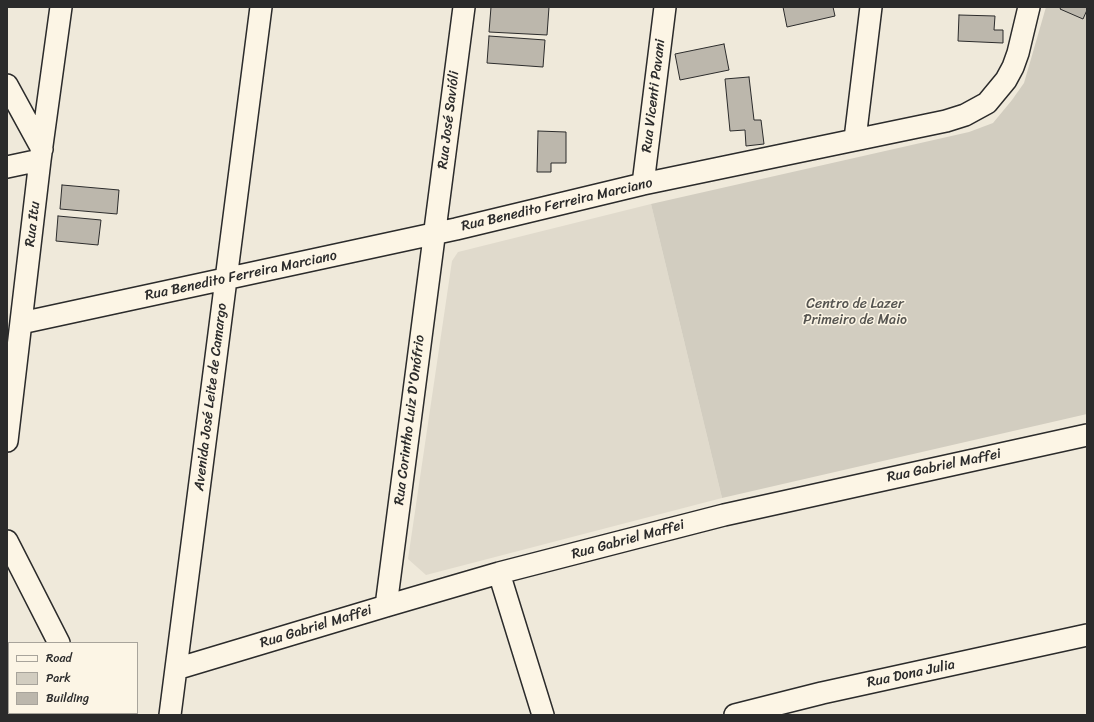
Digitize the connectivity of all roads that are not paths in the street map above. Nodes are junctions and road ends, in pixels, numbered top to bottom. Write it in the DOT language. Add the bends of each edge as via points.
graph roads {
  1 [pos="62,7"];
  2 [pos="261,7"];
  3 [pos="464,7"];
  4 [pos="665,7"];
  5 [pos="871,7"];
  6 [pos="1029,7"];
  7 [pos="7,85"];
  8 [pos="855,139"];
  9 [pos="41,155"];
  10 [pos="7,167"];
  11 [pos="643,184"];
  12 [pos="435,234"];
  13 [pos="226,279"];
  14 [pos="21,323"];
  15 [pos="1087,435"];
  16 [pos="7,441"];
  17 [pos="7,541"];
  18 [pos="499,573"];
  19 [pos="386,606"];
  20 [pos="1087,635"];
  21 [pos="58,642"];
  22 [pos="176,669"];
  23 [pos="170,715"];
  24 [pos="543,715"];
  25 [pos="735,715"];
  1 -- 9 [label="street, Rua Itu"];
  2 -- 13 [label="street, Avenida José Leite de Camargo"];
  3 -- 12 [label="street, Rua José Savióli"];
  4 -- 11 [label="street, Rua Vicenti Pavani"];
  5 -- 8 [label="street"];
  6 -- 8 [label="street, Rua Benedito Ferreira Marciano" via="1013,67 987,103 965,115 946,121"];
  7 -- 9 [label="street"];
  8 -- 11 [label="street, Rua Benedito Ferreira Marciano"];
  9 -- 10 [label="street"];
  9 -- 14 [label="street, Rua Itu"];
  11 -- 12 [label="street, Rua Benedito Ferreira Marciano"];
  12 -- 13 [label="street, Rua Benedito Ferreira Marciano"];
  12 -- 19 [label="street, Rua Corintho Luiz D'Onófrio"];
  13 -- 14 [label="street, Rua Benedito Ferreira Marciano"];
  13 -- 22 [label="street, Avenida José Leite de Camargo"];
  14 -- 16 [label="street, Rua Itu"];
  15 -- 18 [label="street, Rua Gabriel Maffei" via="724,515"];
  17 -- 21 [label="street"];
  18 -- 19 [label="street, Rua Gabriel Maffei"];
  18 -- 24 [label="street"];
  19 -- 22 [label="street, Rua Gabriel Maffei"];
  20 -- 25 [label="street, Rua Dona Julia"];
  22 -- 23 [label="street, Avenida José Leite de Camargo"];
}
